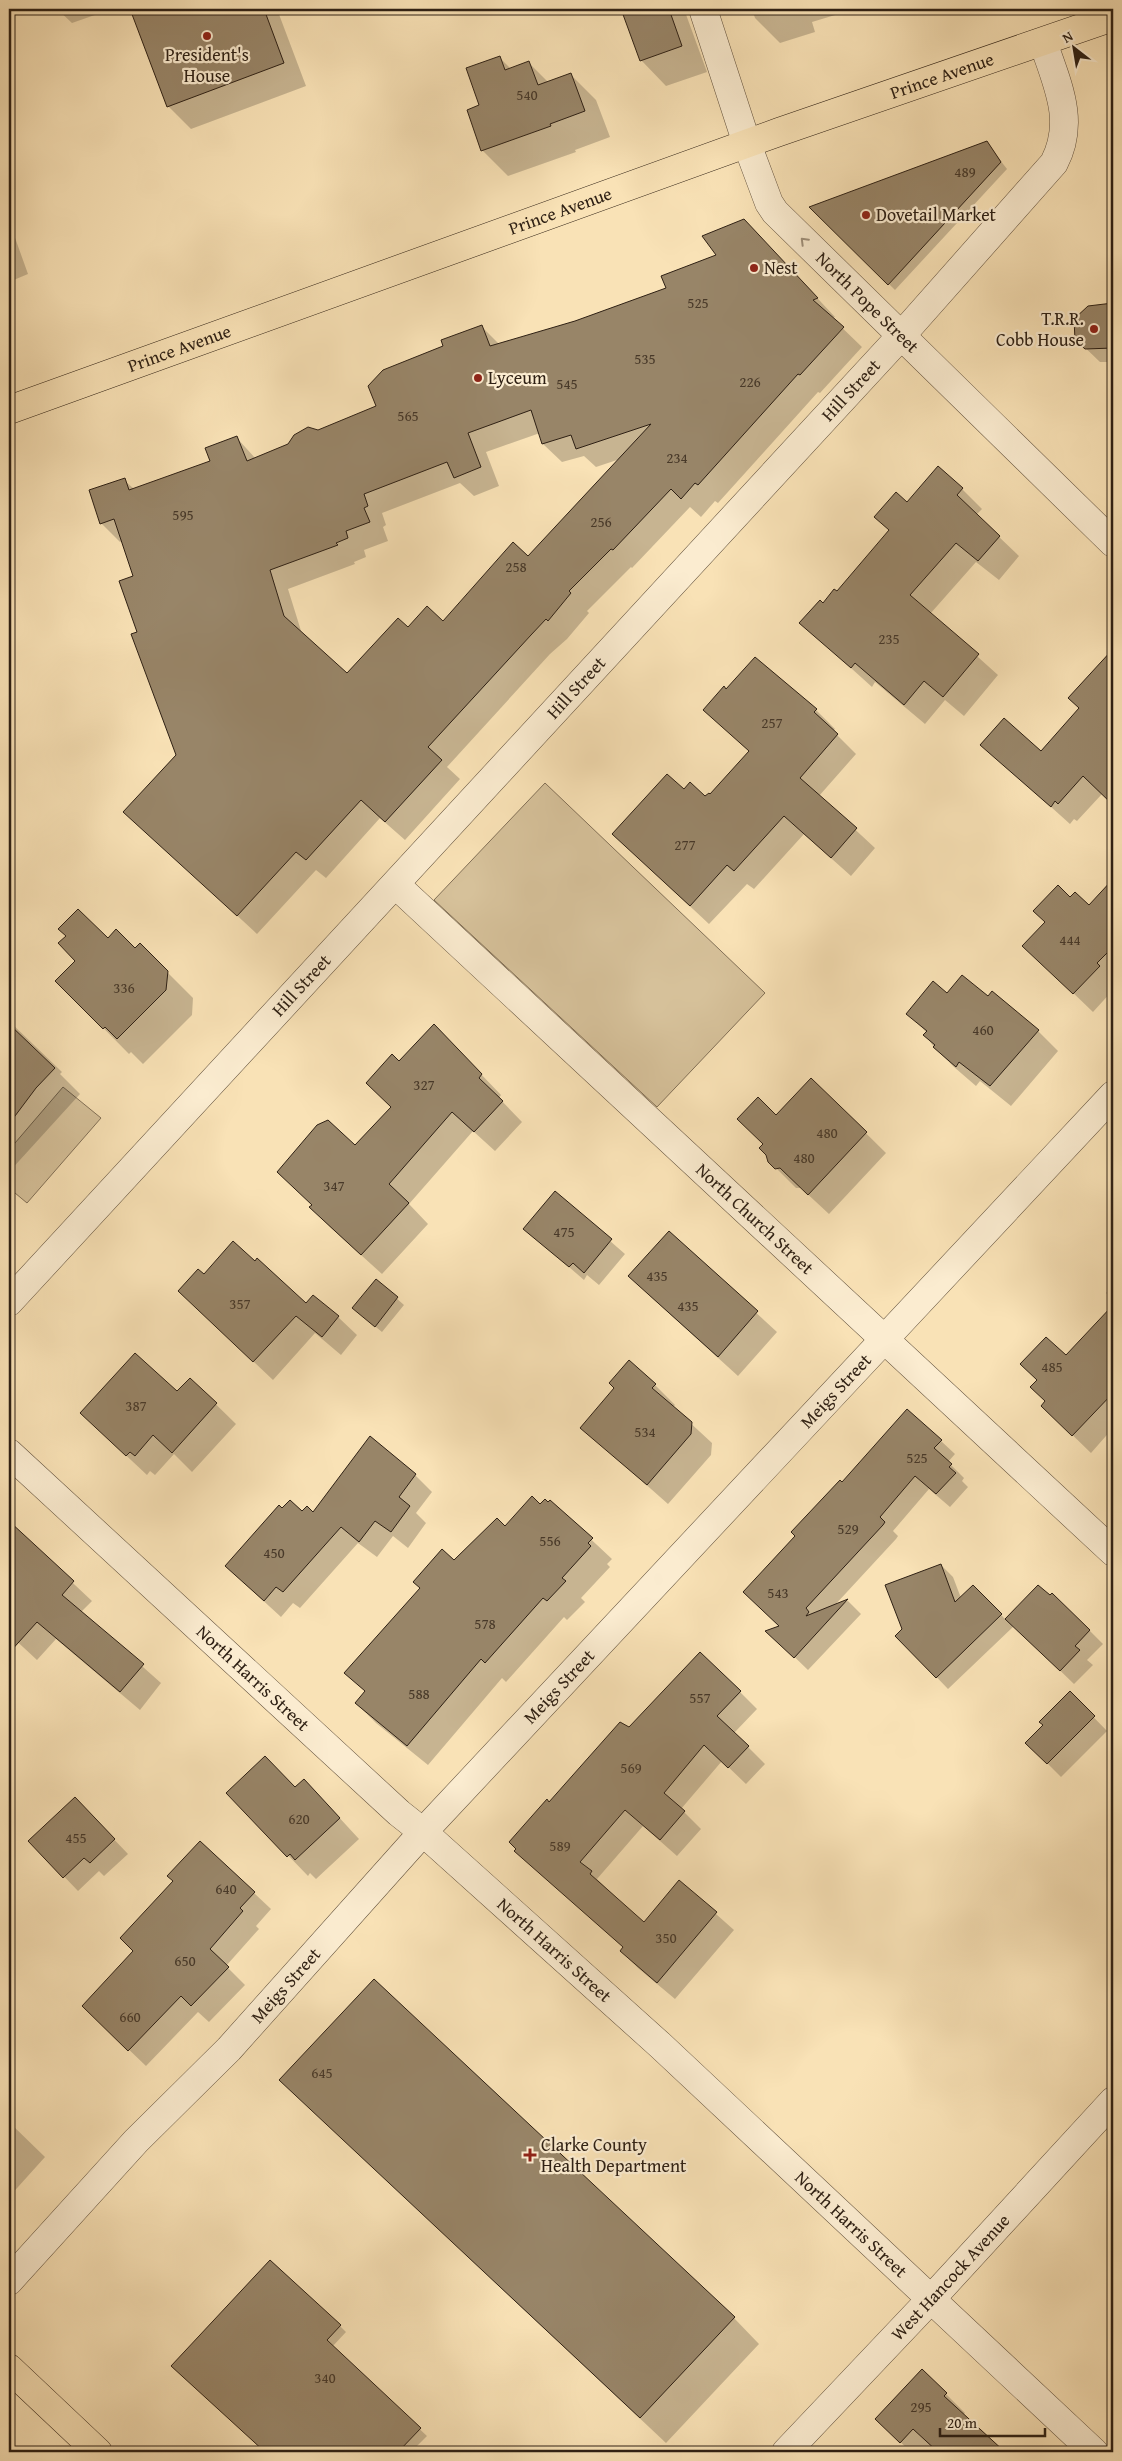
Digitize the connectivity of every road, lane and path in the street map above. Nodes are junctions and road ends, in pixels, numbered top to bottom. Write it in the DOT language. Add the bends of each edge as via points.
graph roads {
  1 [pos="703,9"];
  2 [pos="1113,17"];
  3 [pos="1043,42"];
  4 [pos="747,144"];
  5 [pos="900,337"];
  6 [pos="9,410"];
  7 [pos="1113,543"];
  8 [pos="396,885"];
  9 [pos="1113,1095"];
  10 [pos="9,1302"];
  11 [pos="886,1340"];
  12 [pos="9,1453"];
  13 [pos="1113,1552"];
  14 [pos="423,1832"];
  15 [pos="1113,2101"];
  16 [pos="9,2281"];
  17 [pos="931,2299"];
  18 [pos="9,2368"];
  19 [pos="98,2452"];
  20 [pos="786,2452"];
  21 [pos="1094,2452"];
  1 -- 4 [label="street, North Pope Street"];
  2 -- 3 [label="main road, Prince Avenue"];
  3 -- 4 [label="main road, Prince Avenue"];
  3 -- 5 [label="street, Hill Street" via="1066,120 1062,147 1054,163"];
  5 -- 4 [label="street, North Pope Street, one-way" via="775,212"];
  4 -- 6 [label="main road, Prince Avenue"];
  5 -- 7 [label="street, North Pope Street"];
  5 -- 8 [label="street, Hill Street"];
  8 -- 10 [label="street, Hill Street"];
  8 -- 11 [label="street, North Church Street"];
  9 -- 11 [label="street, Meigs Street"];
  11 -- 13 [label="street, North Church Street"];
  11 -- 14 [label="street, Meigs Street"];
  12 -- 14 [label="street, North Harris Street" via="384,1800"];
  14 -- 16 [label="street, Meigs Street" via="229,2049 136,2141"];
  14 -- 17 [label="street, North Harris Street" via="660,2045"];
  15 -- 17 [label="street, West Hancock Avenue"];
  17 -- 20 [label="street, West Hancock Avenue"];
  17 -- 21 [label="street, North Harris Street"];
  18 -- 19 [label="main road"];
}
